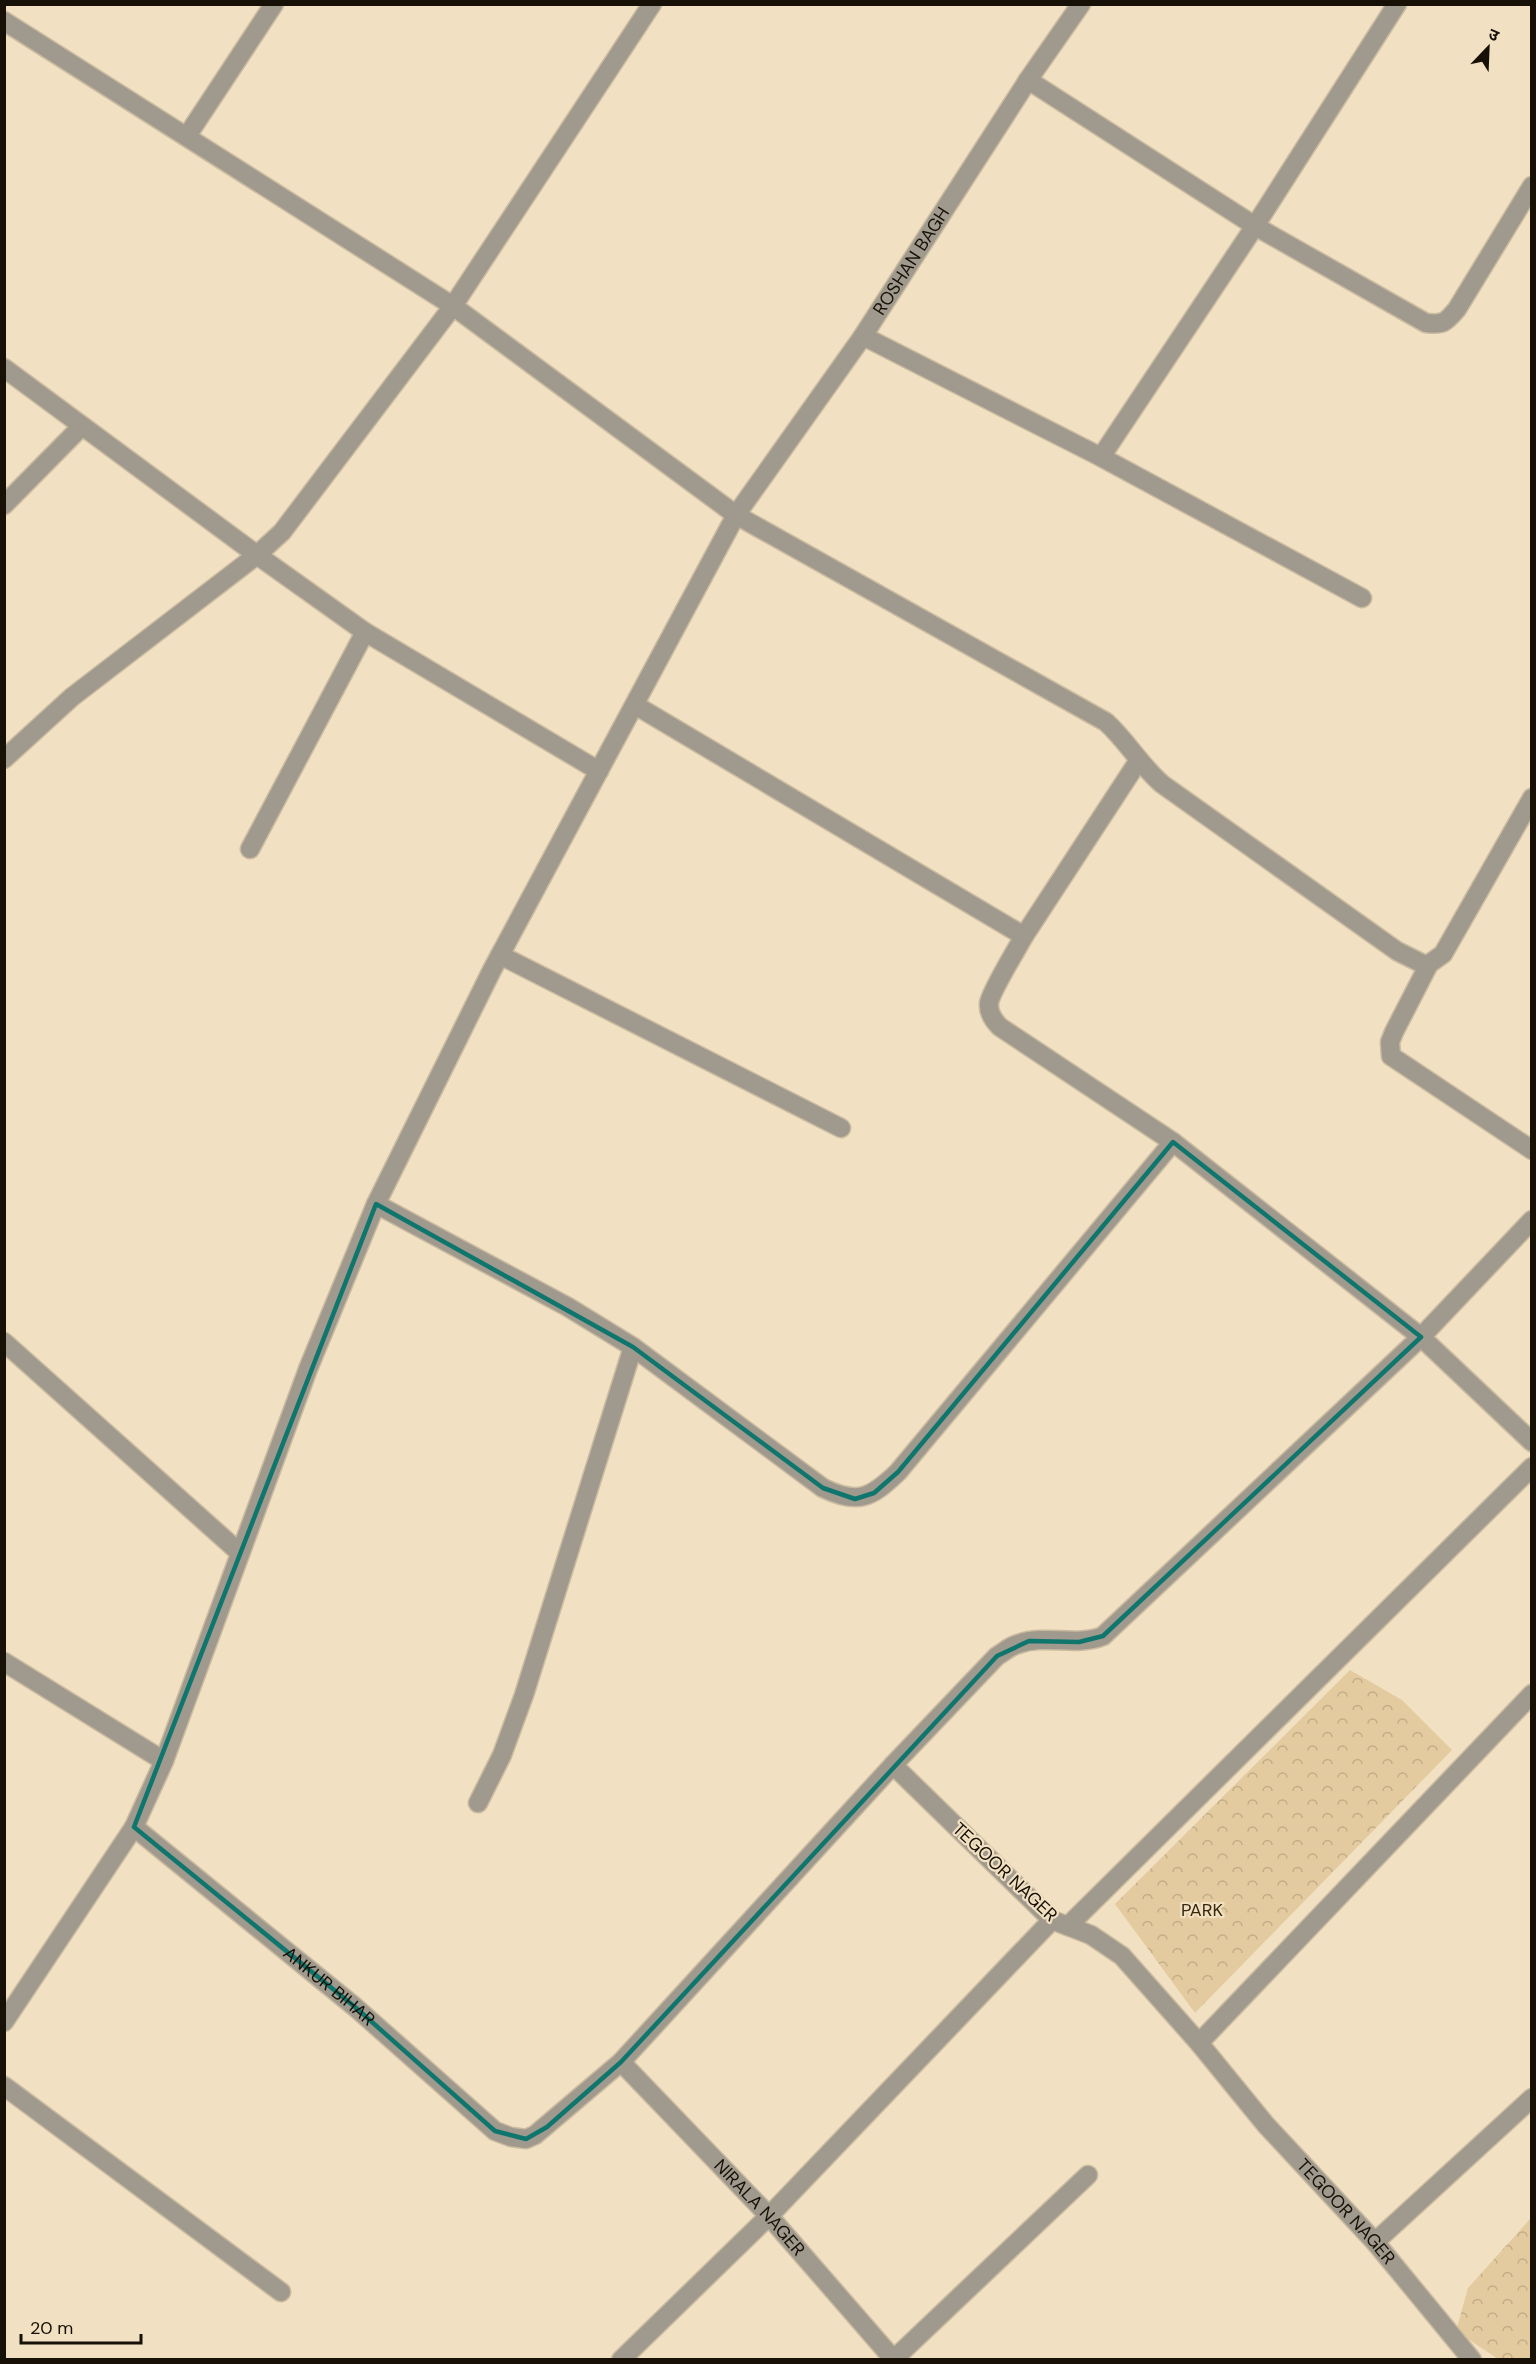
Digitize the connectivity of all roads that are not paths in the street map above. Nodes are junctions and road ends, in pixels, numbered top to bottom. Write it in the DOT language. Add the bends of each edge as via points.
graph roads {
  1 [pos="274,4"];
  2 [pos="652,4"];
  3 [pos="1081,4"];
  4 [pos="1397,4"];
  5 [pos="4,21"];
  6 [pos="1028,80"];
  7 [pos="187,136"];
  8 [pos="1532,186"];
  9 [pos="1255,226"];
  10 [pos="453,306"];
  11 [pos="863,336"];
  12 [pos="4,368"];
  13 [pos="82,426"];
  14 [pos="1101,457"];
  15 [pos="4,506"];
  16 [pos="736,514"];
  17 [pos="257,555"];
  18 [pos="1362,598"];
  19 [pos="365,632"];
  20 [pos="635,705"];
  21 [pos="4,759"];
  22 [pos="1139,760"];
  23 [pos="599,771"];
  24 [pos="1532,798"];
  25 [pos="250,849"];
  26 [pos="1024,936"];
  27 [pos="500,955"];
  28 [pos="1429,964"];
  29 [pos="841,1128"];
  30 [pos="1173,1142"];
  31 [pos="1532,1150"];
  32 [pos="376,1204"];
  33 [pos="1532,1220"];
  34 [pos="1421,1337"];
  35 [pos="4,1342"];
  36 [pos="633,1347"];
  37 [pos="1532,1442"];
  38 [pos="1532,1467"];
  39 [pos="240,1553"];
  40 [pos="4,1662"];
  41 [pos="1532,1694"];
  42 [pos="164,1761"];
  43 [pos="893,1765"];
  44 [pos="477,1803"];
  45 [pos="134,1827"];
  46 [pos="1060,1923"];
  47 [pos="4,2022"];
  48 [pos="1199,2043"];
  49 [pos="621,2061"];
  50 [pos="4,2086"];
  51 [pos="1532,2098"];
  52 [pos="1089,2175"];
  53 [pos="769,2216"];
  54 [pos="1375,2242"];
  55 [pos="282,2292"];
  56 [pos="894,2359"];
  57 [pos="621,2360"];
  58 [pos="1472,2360"];
  1 -- 7 [label="street"];
  2 -- 10 [label="street"];
  3 -- 6 [label="street, ROSHAN BAGH"];
  4 -- 9 [label="street"];
  5 -- 7 [label="street"];
  6 -- 9 [label="street"];
  6 -- 11 [label="street, ROSHAN BAGH"];
  7 -- 10 [label="street"];
  8 -- 9 [label="street" via="1457,309 1447,321 1436,324 1416,318"];
  9 -- 14 [label="street"];
  10 -- 16 [label="street"];
  10 -- 17 [label="street" via="282,532"];
  11 -- 14 [label="street"];
  11 -- 16 [label="street, ROSHAN BAGH"];
  12 -- 13 [label="street"];
  13 -- 15 [label="street"];
  13 -- 17 [label="street"];
  14 -- 18 [label="street"];
  16 -- 20 [label="street, ROSHAN BAGH"];
  16 -- 22 [label="street" via="1107,722"];
  17 -- 19 [label="street"];
  17 -- 21 [label="street" via="72,697"];
  19 -- 23 [label="street"];
  19 -- 25 [label="street"];
  20 -- 23 [label="street, ROSHAN BAGH"];
  20 -- 26 [label="street"];
  22 -- 26 [label="street"];
  22 -- 28 [label="street" via="1162,784 1387,944"];
  23 -- 27 [label="street, ROSHAN BAGH"];
  24 -- 28 [label="street" via="1443,954"];
  26 -- 30 [label="street" via="991,998 990,1014 994,1021"];
  27 -- 29 [label="street"];
  27 -- 32 [label="street, ROSHAN BAGH"];
  28 -- 31 [label="street" via="1394,1032 1391,1056"];
  30 -- 34 [label="street"];
  30 -- 36 [label="street" via="898,1472 874,1493 855,1499 823,1488"];
  32 -- 36 [label="street" via="568,1306"];
  32 -- 39 [label="street, ROSHAN BAGH" via="308,1370"];
  33 -- 34 [label="street"];
  34 -- 37 [label="street"];
  34 -- 43 [label="street" via="1103,1636 1080,1642 1029,1641 1010,1648 997,1656"];
  35 -- 39 [label="street"];
  36 -- 44 [label="street" via="524,1695 502,1755"];
  38 -- 46 [label="street"];
  39 -- 42 [label="street, ROSHAN BAGH"];
  40 -- 42 [label="street"];
  41 -- 48 [label="street"];
  42 -- 45 [label="street, ROSHAN BAGH"];
  43 -- 46 [label="street, TEGOOR NAGER"];
  43 -- 49 [label="street"];
  45 -- 47 [label="street, ROSHAN BAGH"];
  45 -- 49 [label="street, ANKUR BIHAR" via="356,2007 495,2131 526,2139 547,2127"];
  46 -- 48 [label="street, TEGOOR NAGER" via="1091,1935 1122,1956"];
  46 -- 53 [label="street"];
  48 -- 54 [label="street, TEGOOR NAGER" via="1266,2125"];
  49 -- 53 [label="street, NIRALA NAGER"];
  50 -- 55 [label="street"];
  51 -- 54 [label="street"];
  52 -- 56 [label="street"];
  53 -- 56 [label="street, NIRALA NAGER"];
  53 -- 57 [label="street"];
  54 -- 58 [label="street, TEGOOR NAGER"];
}
